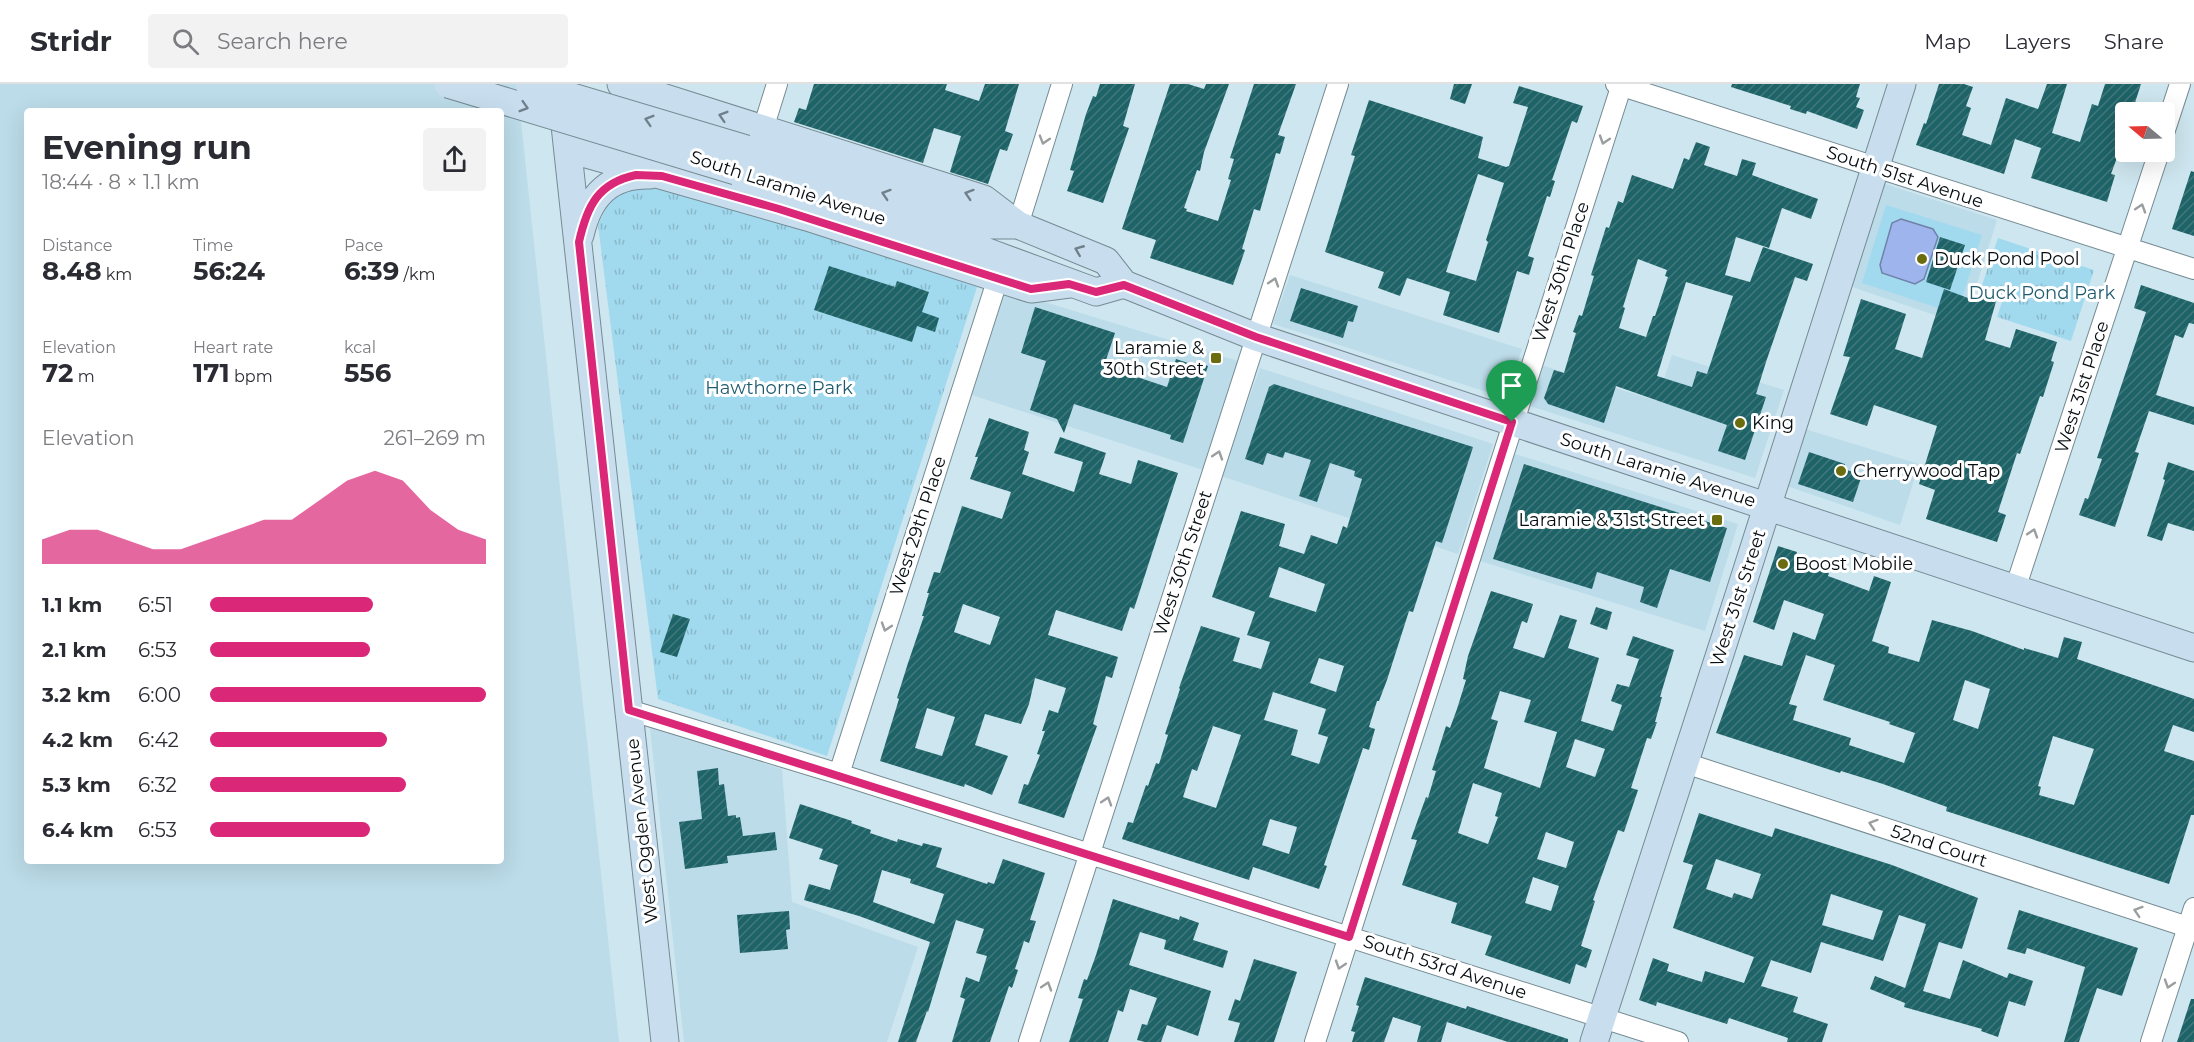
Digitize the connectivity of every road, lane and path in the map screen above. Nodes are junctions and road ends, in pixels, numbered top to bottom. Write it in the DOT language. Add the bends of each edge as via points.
graph roads {
  1 [pos="448,84"];
  2 [pos="529,84"];
  3 [pos="560,84"];
  4 [pos="621,84"];
  5 [pos="777,84"];
  6 [pos="1062,84"];
  7 [pos="1338,84"];
  8 [pos="1902,84"];
  9 [pos="2180,84"];
  10 [pos="1620,85"];
  11 [pos="2174,102"];
  12 [pos="763,129"];
  13 [pos="569,149"];
  14 [pos="741,160"];
  15 [pos="2156,162"];
  16 [pos="1875,167"];
  17 [pos="662,176"];
  18 [pos="1018,225"];
  19 [pos="579,242"];
  20 [pos="2128,248"];
  21 [pos="2194,269"];
  22 [pos="998,278"];
  23 [pos="1069,284"];
  24 [pos="1124,285"];
  25 [pos="1256,337"];
  26 [pos="1512,422"];
  27 [pos="1768,507"];
  28 [pos="2015,589"];
  29 [pos="2194,648"];
  30 [pos="629,710"];
  31 [pos="1685,763"];
  32 [pos="839,774"];
  33 [pos="1089,855"];
  34 [pos="2192,921"];
  35 [pos="1349,937"];
  36 [pos="1598,1030"];
  37 [pos="665,1042"];
  38 [pos="1029,1042"];
  39 [pos="1315,1042"];
  40 [pos="1678,1042"];
  41 [pos="2151,1042"];
  1 -- 14 [label="main road, South Laramie Avenue, one-way, bridge"];
  14 -- 2 [label="main road, South Laramie Avenue, one-way, bridge"];
  3 -- 13 [label="main road, West Ogden Avenue"];
  12 -- 4 [label="main road, one-way"];
  5 -- 12 [label="street"];
  6 -- 18 [label="street, one-way"];
  25 -- 7 [label="street, West 30th Street, one-way"];
  8 -- 16 [label="main road, West 31st Street"];
  9 -- 11 [label="street"];
  10 -- 16 [label="street, South 51st Avenue"];
  10 -- 26 [label="street, West 30th Place, one-way"];
  18 -- 12 [label="main road, one-way" via="984,199"];
  13 -- 17 [label="main road"];
  13 -- 19 [label="main road, West Ogden Avenue"];
  18 -- 14 [label="main road, South Laramie Avenue, one-way" via="981,225"];
  14 -- 23 [label="main road, South Laramie Avenue"];
  20 -- 15 [label="street, West 31st Place, one-way"];
  16 -- 20 [label="street, South 51st Avenue"];
  16 -- 27 [label="main road, West 31st Street"];
  17 -- 19 [label="main road" via="636,175 606,187 592,203"];
  17 -- 22 [label="main road"];
  24 -- 18 [label="main road, South Laramie Avenue, one-way" via="1106,261"];
  19 -- 30 [label="main road, West Ogden Avenue"];
  20 -- 21 [label="street, South 51st Avenue"];
  28 -- 20 [label="street, West 31st Place, one-way"];
  22 -- 23 [label="main road" via="1031,289"];
  22 -- 32 [label="street, West 29th Place, one-way"];
  23 -- 24 [label="main road, South Laramie Avenue" via="1096,292"];
  24 -- 25 [label="main road, South Laramie Avenue"];
  25 -- 26 [label="main road, South Laramie Avenue"];
  33 -- 25 [label="street, West 30th Street, one-way"];
  26 -- 27 [label="main road, South Laramie Avenue"];
  26 -- 35 [label="street, West 30th Place"];
  27 -- 28 [label="main road, South Laramie Avenue"];
  27 -- 31 [label="main road, West 31st Street"];
  28 -- 29 [label="main road, South Laramie Avenue"];
  30 -- 32 [label="street, South 53rd Avenue"];
  30 -- 37 [label="main road, West Ogden Avenue"];
  34 -- 31 [label="street, 52nd Court, one-way"];
  31 -- 36 [label="main road, West 31st Street"];
  32 -- 33 [label="street, South 53rd Avenue"];
  33 -- 35 [label="street, South 53rd Avenue"];
  38 -- 33 [label="street, West 30th Street, one-way"];
  34 -- 41 [label="street, one-way"];
  35 -- 36 [label="street, South 53rd Avenue"];
  35 -- 39 [label="street, West 30th Place, one-way"];
  36 -- 40 [label="street, South 53rd Avenue"];
}
